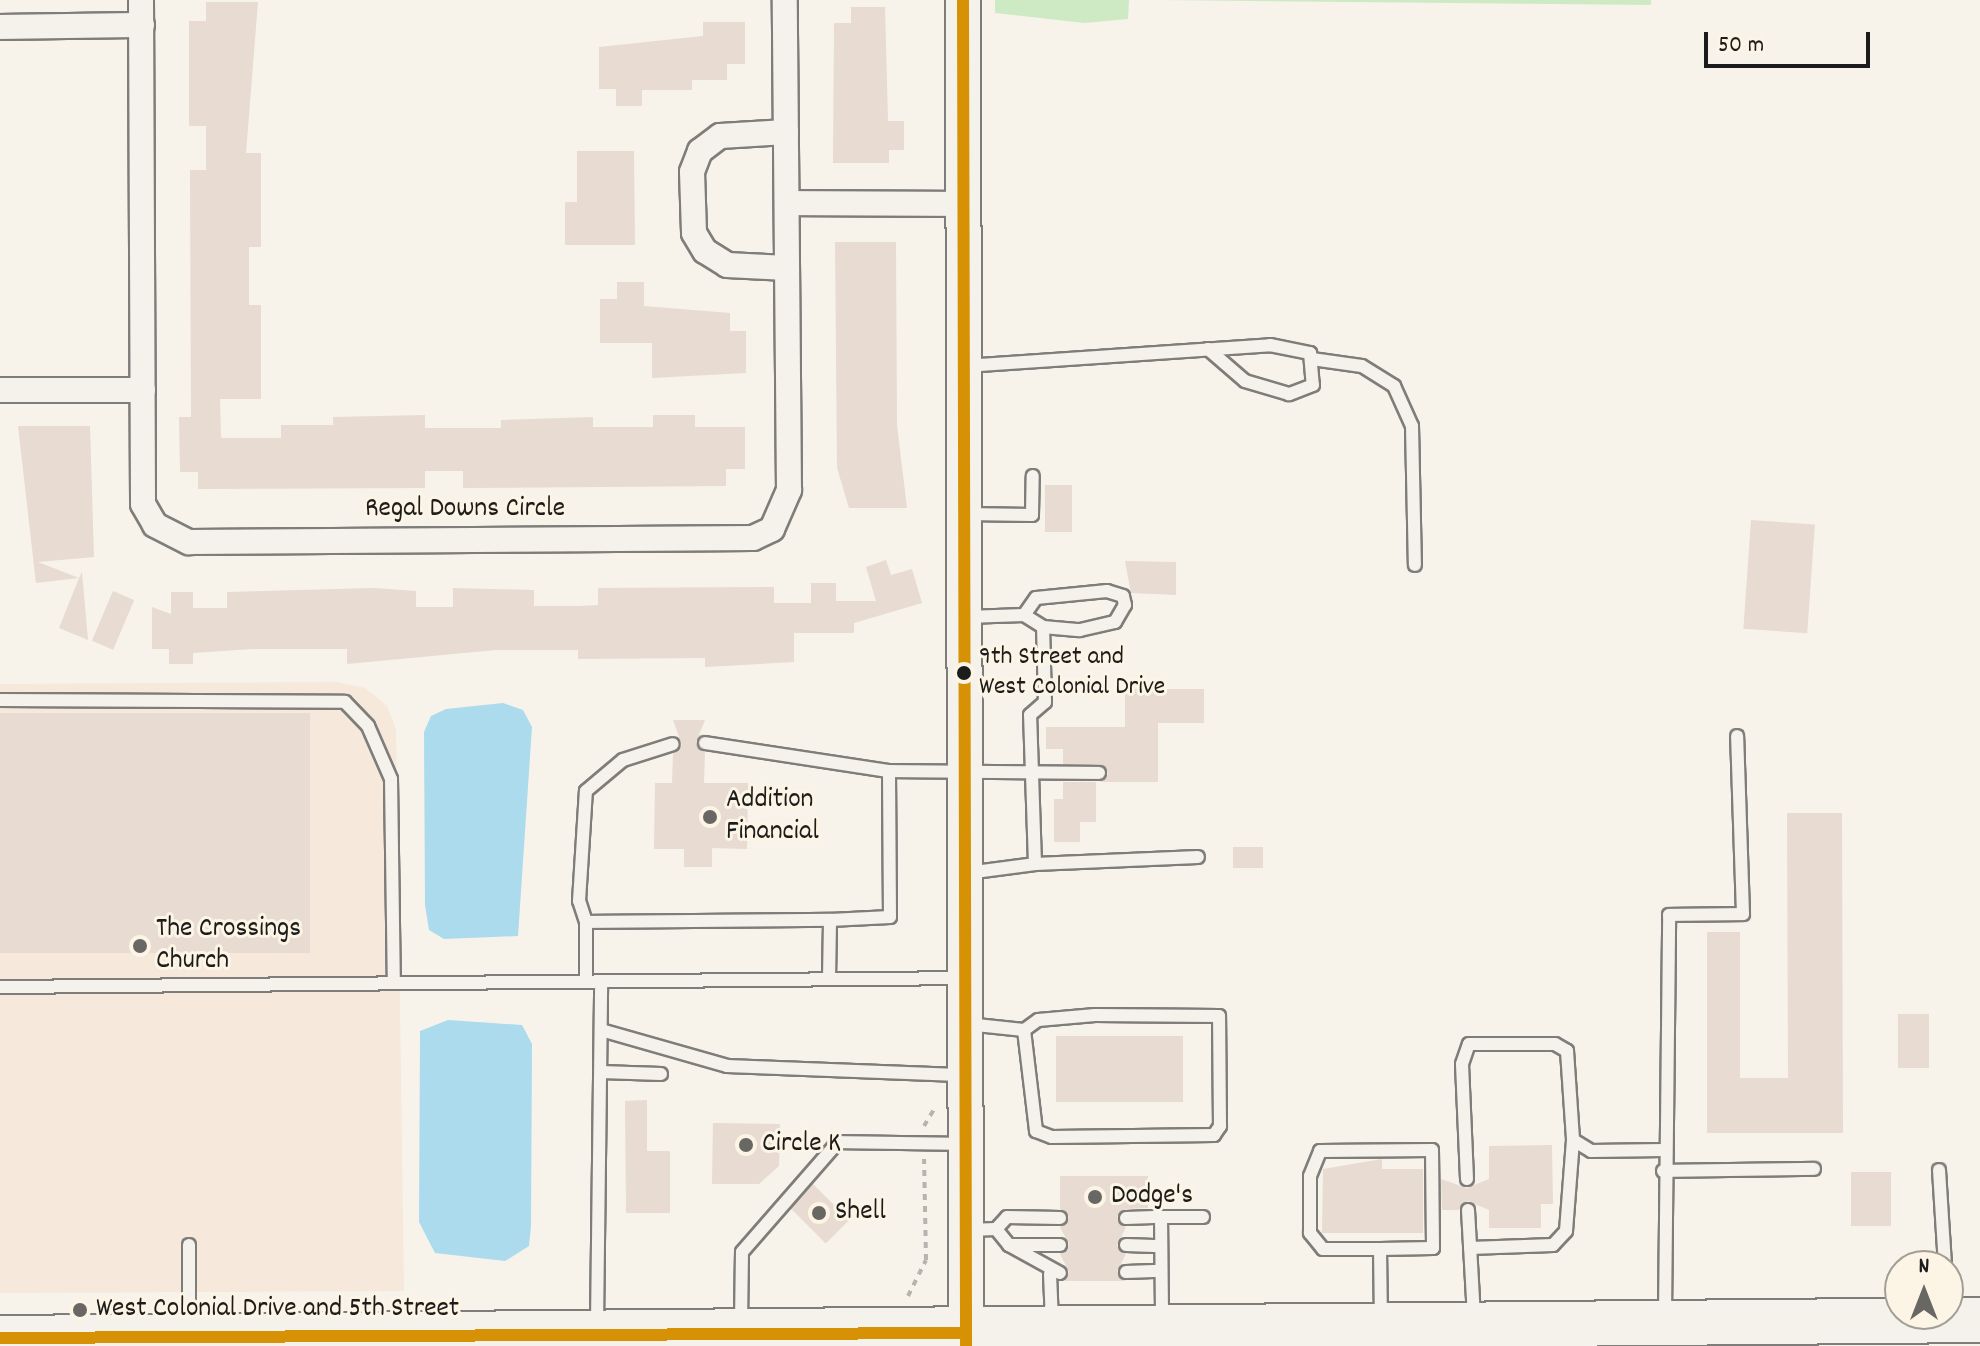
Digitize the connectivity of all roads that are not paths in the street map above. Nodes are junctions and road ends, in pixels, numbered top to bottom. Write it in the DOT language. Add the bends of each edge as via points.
graph roads {
  1 [pos="141,0"];
  2 [pos="785,0"];
  3 [pos="963,0"];
  4 [pos="142,25"];
  5 [pos="0,27"];
  6 [pos="786,132"];
  7 [pos="787,203"];
  8 [pos="962,204"];
  9 [pos="787,268"];
  10 [pos="1208,349"];
  11 [pos="1312,359"];
  12 [pos="965,366"];
  13 [pos="0,390"];
  14 [pos="143,390"];
  15 [pos="1033,476"];
  16 [pos="966,514"];
  17 [pos="1415,565"];
  18 [pos="1024,615"];
  19 [pos="966,617"];
  20 [pos="1043,627"];
  21 [pos="0,700"];
  22 [pos="1737,736"];
  23 [pos="705,743"];
  24 [pos="673,744"];
  25 [pos="889,771"];
  26 [pos="1099,773"];
  27 [pos="967,774"];
  28 [pos="1033,775"];
  29 [pos="1198,857"];
  30 [pos="1035,864"];
  31 [pos="967,874"];
  32 [pos="830,920"];
  33 [pos="586,922"];
  34 [pos="967,978"];
  35 [pos="829,979"];
  36 [pos="586,981"];
  37 [pos="601,981"];
  38 [pos="394,983"];
  39 [pos="0,987"];
  40 [pos="967,1024"];
  41 [pos="601,1030"];
  42 [pos="1024,1030"];
  43 [pos="601,1072"];
  44 [pos="661,1074"];
  45 [pos="966,1075"];
  46 [pos="1573,1140"];
  47 [pos="966,1144"];
  48 [pos="1664,1150"];
  49 [pos="1814,1169"];
  50 [pos="1939,1170"];
  51 [pos="1663,1171"];
  52 [pos="1467,1179"];
  53 [pos="1468,1210"];
  54 [pos="1161,1217"];
  55 [pos="1203,1217"];
  56 [pos="1060,1218"];
  57 [pos="1126,1218"];
  58 [pos="981,1229"];
  59 [pos="189,1245"];
  60 [pos="1009,1245"];
  61 [pos="1060,1245"];
  62 [pos="1126,1245"];
  63 [pos="1161,1246"];
  64 [pos="1470,1248"];
  65 [pos="1380,1249"];
  66 [pos="1944,1250"];
  67 [pos="1161,1271"];
  68 [pos="1126,1272"];
  69 [pos="1884,1323"];
  70 [pos="1381,1329"];
  71 [pos="1475,1329"];
  72 [pos="1162,1332"];
  73 [pos="1053,1333"];
  74 [pos="741,1334"];
  75 [pos="598,1335"];
  76 [pos="1668,1336"];
  77 [pos="0,1338"];
  78 [pos="966,1340"];
  79 [pos="185,1341"];
  80 [pos="296,1341"];
  1 -- 4 [label="street, Regal Downs Circle"];
  2 -- 6 [label="street, Regal Downs Circle"];
  3 -- 8 [label="street"];
  4 -- 5 [label="street"];
  4 -- 14 [label="street, Regal Downs Circle"];
  6 -- 7 [label="street, Regal Downs Circle"];
  6 -- 9 [label="street" via="720,136 700,151 692,172 694,233 705,251 727,265"];
  7 -- 8 [label="street"];
  7 -- 9 [label="street, Regal Downs Circle"];
  8 -- 12 [label="street"];
  9 -- 14 [label="street, Regal Downs Circle" via="789,490 772,529 753,538 189,542 155,525 143,504"];
  10 -- 11 [label="lane" via="1270,345 1310,353"];
  10 -- 11 [label="lane" via="1245,381 1289,394 1313,385"];
  10 -- 12 [label="lane"];
  11 -- 17 [label="lane" via="1362,366 1394,386 1412,426"];
  12 -- 16 [label="street"];
  13 -- 14 [label="street"];
  15 -- 16 [label="lane" via="1032,515"];
  16 -- 19 [label="street"];
  18 -- 19 [label="lane"];
  18 -- 20 [label="lane"];
  18 -- 20 [label="lane" via="1036,598 1123,596 1115,622"];
  19 -- 27 [label="street"];
  20 -- 28 [label="lane" via="1045,702 1030,715"];
  21 -- 38 [label="lane" via="345,702 368,726 391,779"];
  22 -- 48 [label="lane" via="1743,914 1669,915"];
  23 -- 25 [label="lane"];
  24 -- 33 [label="lane" via="623,760 586,791 579,901"];
  25 -- 27 [label="lane"];
  25 -- 32 [label="lane" via="890,917"];
  26 -- 28 [label="lane"];
  27 -- 28 [label="lane"];
  27 -- 31 [label="street"];
  28 -- 30 [label="lane"];
  29 -- 30 [label="lane"];
  30 -- 31 [label="lane"];
  31 -- 34 [label="street"];
  32 -- 33 [label="lane"];
  32 -- 35 [label="lane"];
  33 -- 36 [label="lane"];
  34 -- 35 [label="lane"];
  34 -- 40 [label="street"];
  35 -- 37 [label="lane"];
  36 -- 37 [label="lane"];
  36 -- 38 [label="lane"];
  37 -- 41 [label="lane"];
  38 -- 39 [label="lane"];
  40 -- 42 [label="lane"];
  40 -- 45 [label="street"];
  41 -- 43 [label="lane"];
  41 -- 45 [label="lane" via="727,1066"];
  42 -- 42 [label="lane" via="1036,1131 1052,1137 1214,1135 1219,1016 1095,1015 1038,1020"];
  43 -- 44 [label="lane"];
  43 -- 75 [label="lane"];
  45 -- 47 [label="street"];
  46 -- 48 [label="lane" via="1591,1151"];
  46 -- 52 [label="lane" via="1567,1051 1555,1044 1469,1044 1462,1064"];
  46 -- 64 [label="lane" via="1566,1231 1553,1245"];
  47 -- 58 [label="street"];
  47 -- 74 [label="lane" via="838,1142 742,1252"];
  48 -- 51 [label="lane"];
  49 -- 51 [label="lane"];
  50 -- 66 [label="lane"];
  51 -- 76 [label="lane"];
  53 -- 64 [label="lane"];
  54 -- 55 [label="lane"];
  54 -- 57 [label="lane"];
  54 -- 63 [label="lane"];
  56 -- 58 [label="lane" via="1007,1217"];
  58 -- 60 [label="lane"];
  58 -- 78 [label="street"];
  59 -- 79 [label="lane"];
  60 -- 61 [label="lane"];
  60 -- 73 [label="lane" via="1055,1273"];
  62 -- 63 [label="lane"];
  63 -- 67 [label="lane"];
  64 -- 71 [label="lane"];
  65 -- 65 [label="lane" via="1433,1248 1432,1150 1320,1151 1310,1176 1310,1233 1323,1249"];
  65 -- 70 [label="lane"];
  67 -- 68 [label="lane"];
  67 -- 72 [label="lane"];
  69 -- 76 [label="highway"];
  70 -- 71 [label="highway"];
  70 -- 72 [label="highway"];
  71 -- 76 [label="highway"];
  72 -- 73 [label="highway"];
  73 -- 78 [label="highway"];
  74 -- 75 [label="highway"];
  74 -- 78 [label="highway"];
  75 -- 80 [label="highway"];
  77 -- 79 [label="highway"];
  79 -- 80 [label="highway"];
}
